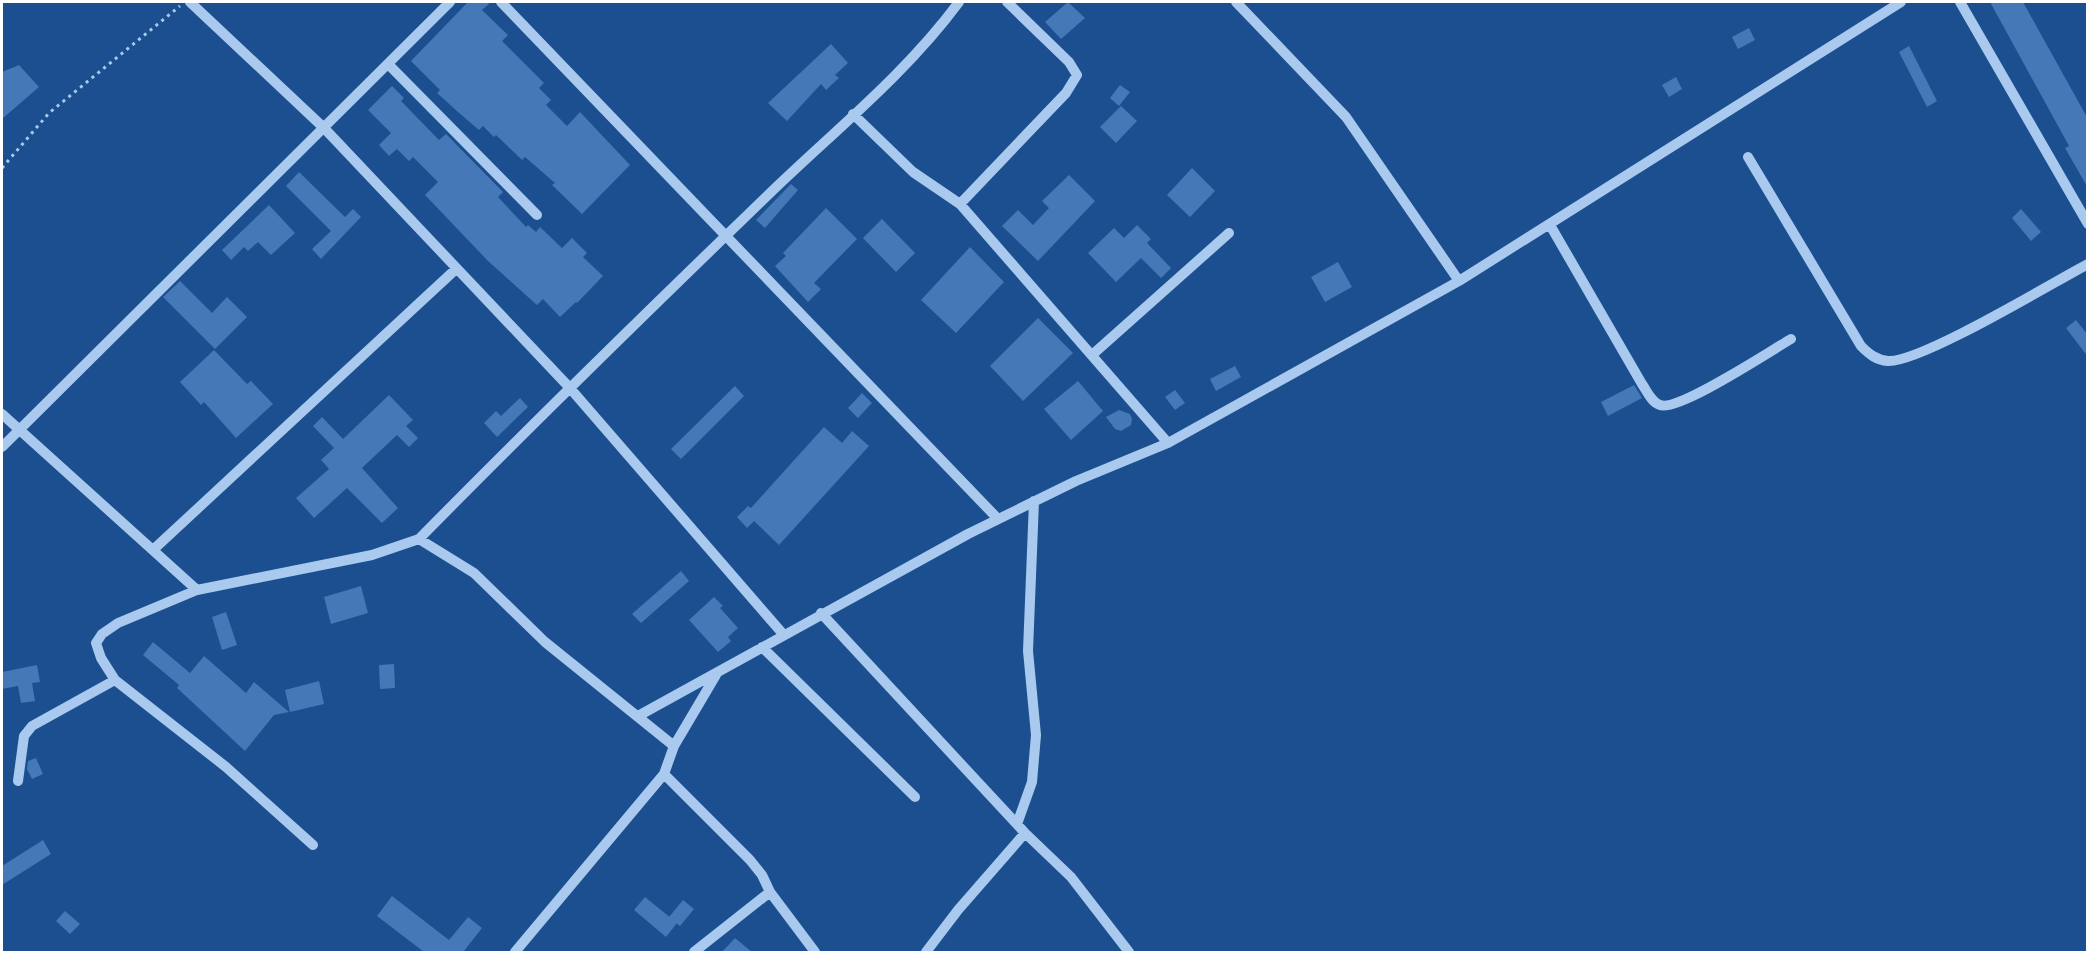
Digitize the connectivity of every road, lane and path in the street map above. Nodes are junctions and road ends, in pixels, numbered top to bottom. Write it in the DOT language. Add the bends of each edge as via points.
graph roads {
  1 [pos="188,2"];
  2 [pos="450,2"];
  3 [pos="501,2"];
  4 [pos="959,2"];
  5 [pos="1007,2"];
  6 [pos="1236,2"];
  7 [pos="1901,2"];
  8 [pos="1960,2"];
  9 [pos="389,65"];
  10 [pos="853,114"];
  11 [pos="324,128"];
  12 [pos="1748,157"];
  13 [pos="2,168"];
  14 [pos="960,204"];
  15 [pos="537,215"];
  16 [pos="2088,224"];
  17 [pos="1550,225"];
  18 [pos="1229,233"];
  19 [pos="726,236"];
  20 [pos="2088,264"];
  21 [pos="456,268"];
  22 [pos="1459,281"];
  23 [pos="1791,339"];
  24 [pos="1092,356"];
  25 [pos="569,387"];
  26 [pos="2,414"];
  27 [pos="18,431"];
  28 [pos="1168,443"];
  29 [pos="2,447"];
  30 [pos="1034,501"];
  31 [pos="998,519"];
  32 [pos="419,539"];
  33 [pos="154,549"];
  34 [pos="197,590"];
  35 [pos="821,613"];
  36 [pos="783,634"];
  37 [pos="762,647"];
  38 [pos="716,675"];
  39 [pos="115,680"];
  40 [pos="638,716"];
  41 [pos="674,746"];
  42 [pos="664,774"];
  43 [pos="18,781"];
  44 [pos="915,797"];
  45 [pos="1017,824"];
  46 [pos="1025,833"];
  47 [pos="314,845"];
  48 [pos="770,892"];
  49 [pos="515,952"];
  50 [pos="694,952"];
  51 [pos="815,952"];
  52 [pos="926,952"];
  53 [pos="1129,952"];
  1 -- 11 [label="street"];
  1 -- 13 [label="path" via="49,113"];
  2 -- 9 [label="street"];
  3 -- 19 [label="street"];
  4 -- 10 [label="street" via="897,74"];
  5 -- 14 [label="street" via="1069,62 1077,75 1066,93"];
  6 -- 22 [label="street" via="1346,117"];
  7 -- 17 [label="street"];
  8 -- 16 [label="street"];
  9 -- 11 [label="street"];
  9 -- 15 [label="street"];
  10 -- 14 [label="street" via="914,172"];
  10 -- 19 [label="street"];
  11 -- 21 [label="street"];
  11 -- 27 [label="street"];
  12 -- 20 [label="street" via="1861,346 1870,356 1881,360 1900,360 1960,334"];
  14 -- 24 [label="street"];
  17 -- 22 [label="street"];
  17 -- 23 [label="street" via="1642,384 1661,406 1683,402"];
  18 -- 24 [label="street"];
  19 -- 25 [label="street"];
  19 -- 31 [label="street"];
  21 -- 25 [label="street"];
  21 -- 33 [label="street"];
  22 -- 28 [label="street"];
  24 -- 28 [label="street"];
  25 -- 32 [label="street"];
  25 -- 36 [label="street"];
  26 -- 27 [label="street"];
  27 -- 29 [label="street"];
  27 -- 33 [label="street"];
  28 -- 30 [label="street"];
  30 -- 31 [label="street"];
  30 -- 45 [label="street" via="1028,651 1036,735 1032,782"];
  31 -- 35 [label="street"];
  32 -- 34 [label="street" via="372,555"];
  32 -- 40 [label="street" via="474,573 545,642"];
  33 -- 34 [label="street"];
  34 -- 39 [label="street" via="118,623 102,634 96,643"];
  35 -- 36 [label="street"];
  35 -- 45 [label="street"];
  36 -- 37 [label="street"];
  37 -- 38 [label="street"];
  37 -- 44 [label="street"];
  38 -- 40 [label="street"];
  38 -- 41 [label="street"];
  39 -- 43 [label="street" via="32,726 24,736"];
  39 -- 47 [label="street" via="226,767"];
  40 -- 41 [label="street"];
  41 -- 42 [label="street"];
  42 -- 48 [label="street" via="750,860"];
  42 -- 49 [label="street"];
  45 -- 46 [label="street"];
  46 -- 52 [label="street"];
  46 -- 53 [label="street" via="1071,877"];
  48 -- 50 [label="street"];
  48 -- 51 [label="street"];
}
